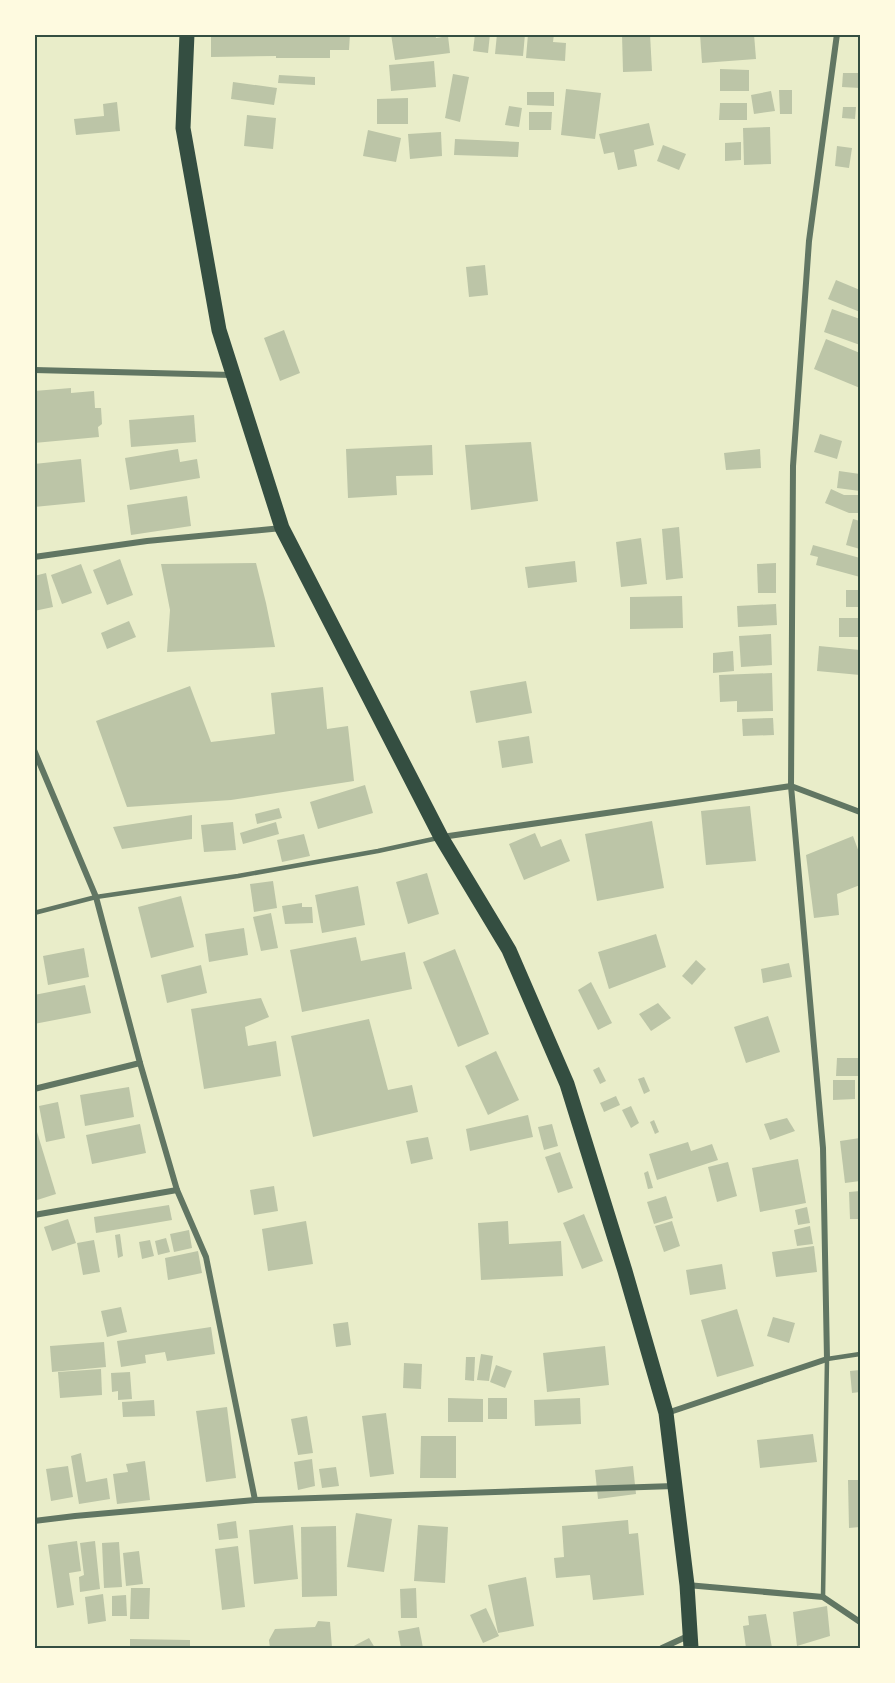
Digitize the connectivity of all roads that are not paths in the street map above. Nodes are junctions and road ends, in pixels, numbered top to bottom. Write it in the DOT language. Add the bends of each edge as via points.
graph roads {
  1 [pos="187,34"];
  2 [pos="837,34"];
  3 [pos="34,370"];
  4 [pos="233,375"];
  5 [pos="282,528"];
  6 [pos="34,557"];
  7 [pos="34,750"];
  8 [pos="791,786"];
  9 [pos="861,812"];
  10 [pos="441,837"];
  11 [pos="96,897"];
  12 [pos="34,913"];
  13 [pos="140,1063"];
  14 [pos="34,1089"];
  15 [pos="177,1190"];
  16 [pos="34,1215"];
  17 [pos="861,1354"];
  18 [pos="827,1359"];
  19 [pos="666,1413"];
  20 [pos="675,1486"];
  21 [pos="255,1500"];
  22 [pos="34,1521"];
  23 [pos="687,1585"];
  24 [pos="823,1597"];
  25 [pos="861,1622"];
  26 [pos="690,1642"];
  27 [pos="662,1648"];
  1 -- 4 [label="main road" via="183,128 219,330"];
  2 -- 8 [label="street" via="809,241 793,466"];
  3 -- 4 [label="street"];
  4 -- 5 [label="main road"];
  5 -- 6 [label="street"];
  5 -- 10 [label="main road"];
  7 -- 11 [label="street"];
  8 -- 9 [label="street"];
  8 -- 10 [label="street"];
  8 -- 18 [label="street" via="823,1148"];
  10 -- 11 [label="lane" via="238,876"];
  10 -- 19 [label="main road" via="509,950 567,1084"];
  11 -- 12 [label="lane"];
  11 -- 13 [label="street"];
  13 -- 14 [label="street"];
  13 -- 15 [label="street"];
  15 -- 16 [label="street"];
  15 -- 21 [label="street" via="206,1257"];
  17 -- 18 [label="lane"];
  18 -- 19 [label="street"];
  18 -- 24 [label="lane"];
  19 -- 20 [label="main road"];
  20 -- 21 [label="street"];
  20 -- 23 [label="main road"];
  21 -- 22 [label="street"];
  23 -- 24 [label="street"];
  23 -- 26 [label="main road"];
  24 -- 25 [label="street"];
  26 -- 27 [label="street"];
}
